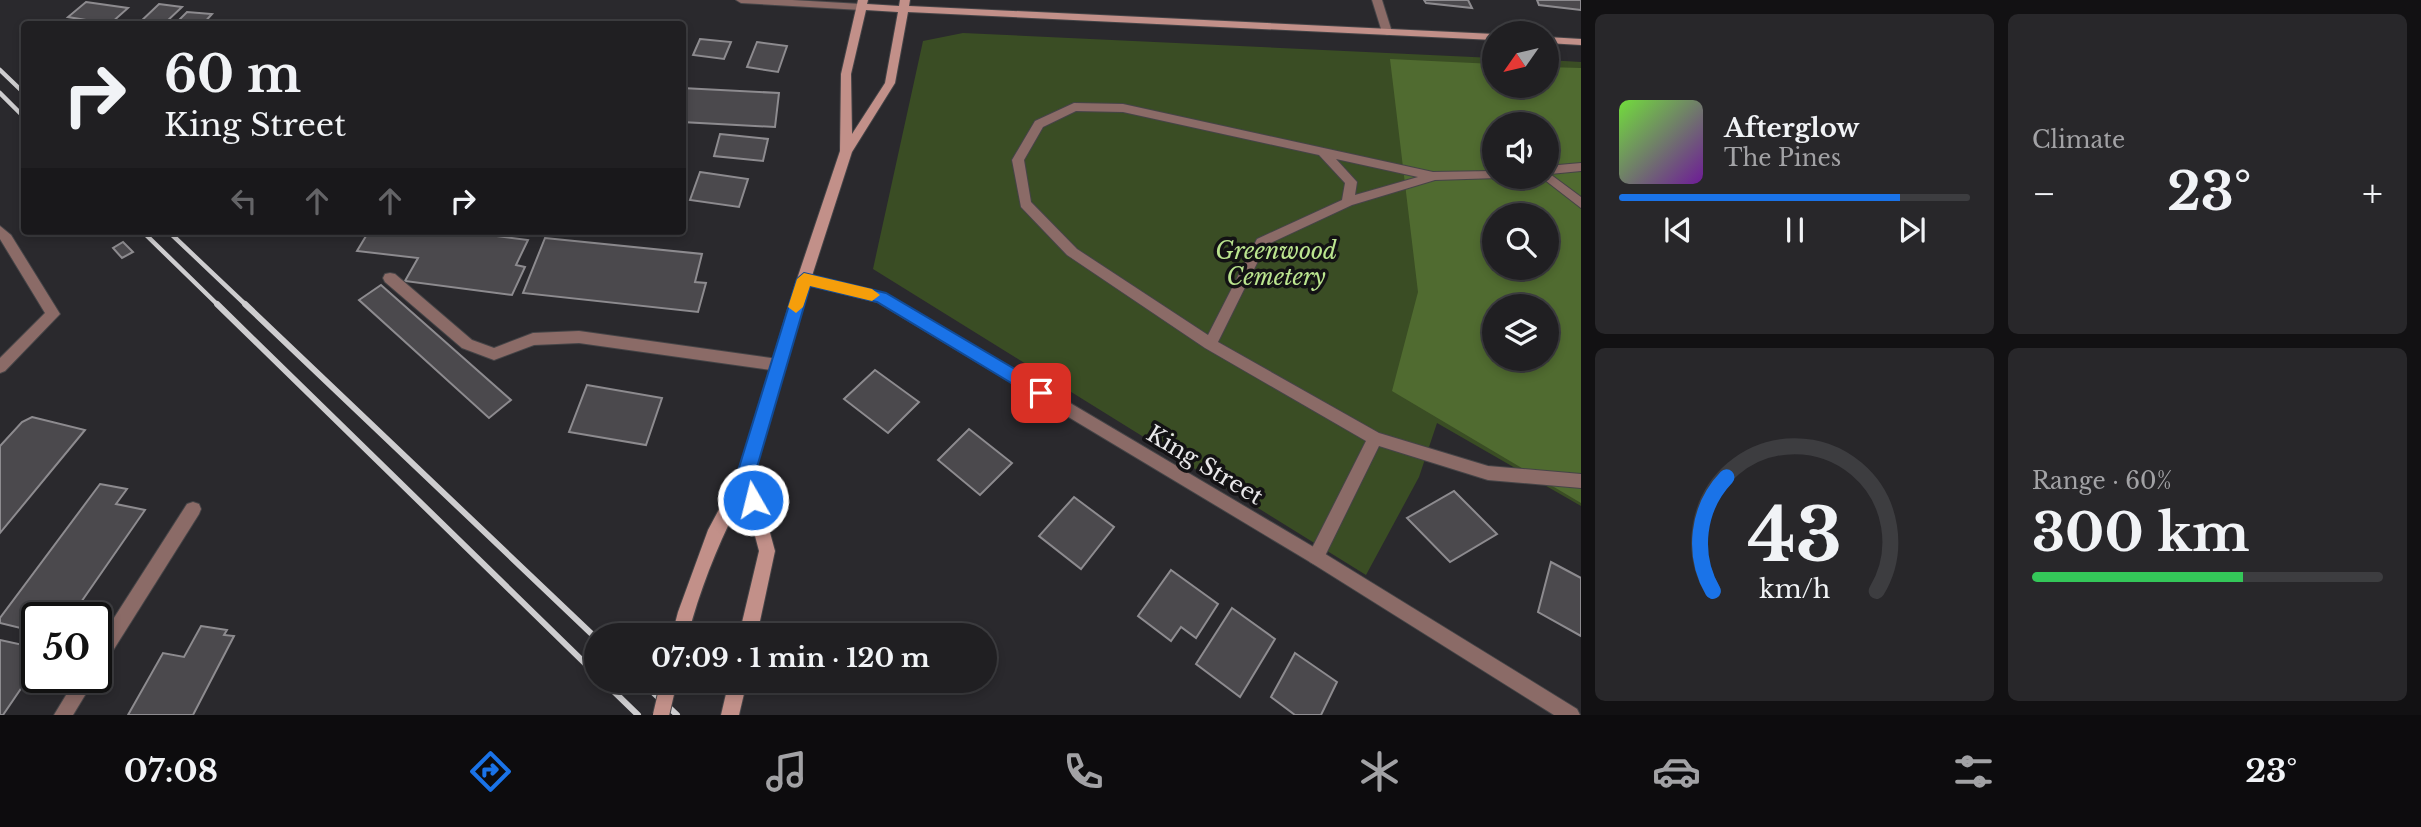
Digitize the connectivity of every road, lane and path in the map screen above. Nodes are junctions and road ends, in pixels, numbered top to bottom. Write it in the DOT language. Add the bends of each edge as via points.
graph roads {
  1 [pos="741,0"];
  2 [pos="1377,0"];
  3 [pos="862,4"];
  4 [pos="905,4"];
  5 [pos="1387,32"];
  6 [pos="1482,36"];
  7 [pos="1559,41"];
  8 [pos="1581,42"];
  9 [pos="846,152"];
  10 [pos="1323,152"];
  11 [pos="1581,167"];
  12 [pos="1559,169"];
  13 [pos="1482,175"];
  14 [pos="1433,176"];
  15 [pos="1559,187"];
  16 [pos="1348,202"];
  17 [pos="1581,204"];
  18 [pos="0,231"];
  19 [pos="390,278"];
  20 [pos="804,279"];
  21 [pos="1210,344"];
  22 [pos="778,365"];
  23 [pos="0,367"];
  24 [pos="1375,438"];
  25 [pos="746,474"];
  26 [pos="1581,481"];
  27 [pos="193,509"];
  28 [pos="1316,557"];
  29 [pos="683,623"];
  30 [pos="751,623"];
  31 [pos="112,637"];
  32 [pos="77,693"];
  33 [pos="666,693"];
  34 [pos="735,693"];
  35 [pos="63,715"];
  36 [pos="661,715"];
  37 [pos="730,715"];
  38 [pos="1571,715"];
  1 -- 3 [label="street"];
  2 -- 5 [label="street"];
  3 -- 4 [label="main road"];
  3 -- 9 [label="main road" via="846,74"];
  4 -- 5 [label="main road"];
  4 -- 9 [label="main road" via="890,83"];
  5 -- 6 [label="main road"];
  7 -- 8 [label="main road"];
  9 -- 20 [label="main road"];
  10 -- 14 [label="street"];
  10 -- 16 [label="street" via="1351,182"];
  10 -- 21 [label="street" via="1123,108 1074,107 1039,124 1018,160 1026,204 1072,252"];
  11 -- 12 [label="street"];
  13 -- 14 [label="street"];
  14 -- 16 [label="street"];
  15 -- 17 [label="street"];
  16 -- 21 [label="street" via="1261,242"];
  18 -- 23 [label="street" via="53,314"];
  19 -- 22 [label="street" via="467,344 494,354 533,339 579,337"];
  20 -- 22 [label="main road"];
  20 -- 28 [label="street, King Street" via="881,298"];
  21 -- 24 [label="street"];
  22 -- 25 [label="main road"];
  24 -- 26 [label="street" via="1488,473"];
  24 -- 28 [label="street"];
  25 -- 29 [label="main road" via="716,530"];
  25 -- 30 [label="main road" via="767,551"];
  27 -- 31 [label="street"];
  28 -- 38 [label="street, King Street"];
  32 -- 35 [label="street"];
  33 -- 36 [label="main road, bridge"];
  34 -- 37 [label="main road"];
}
